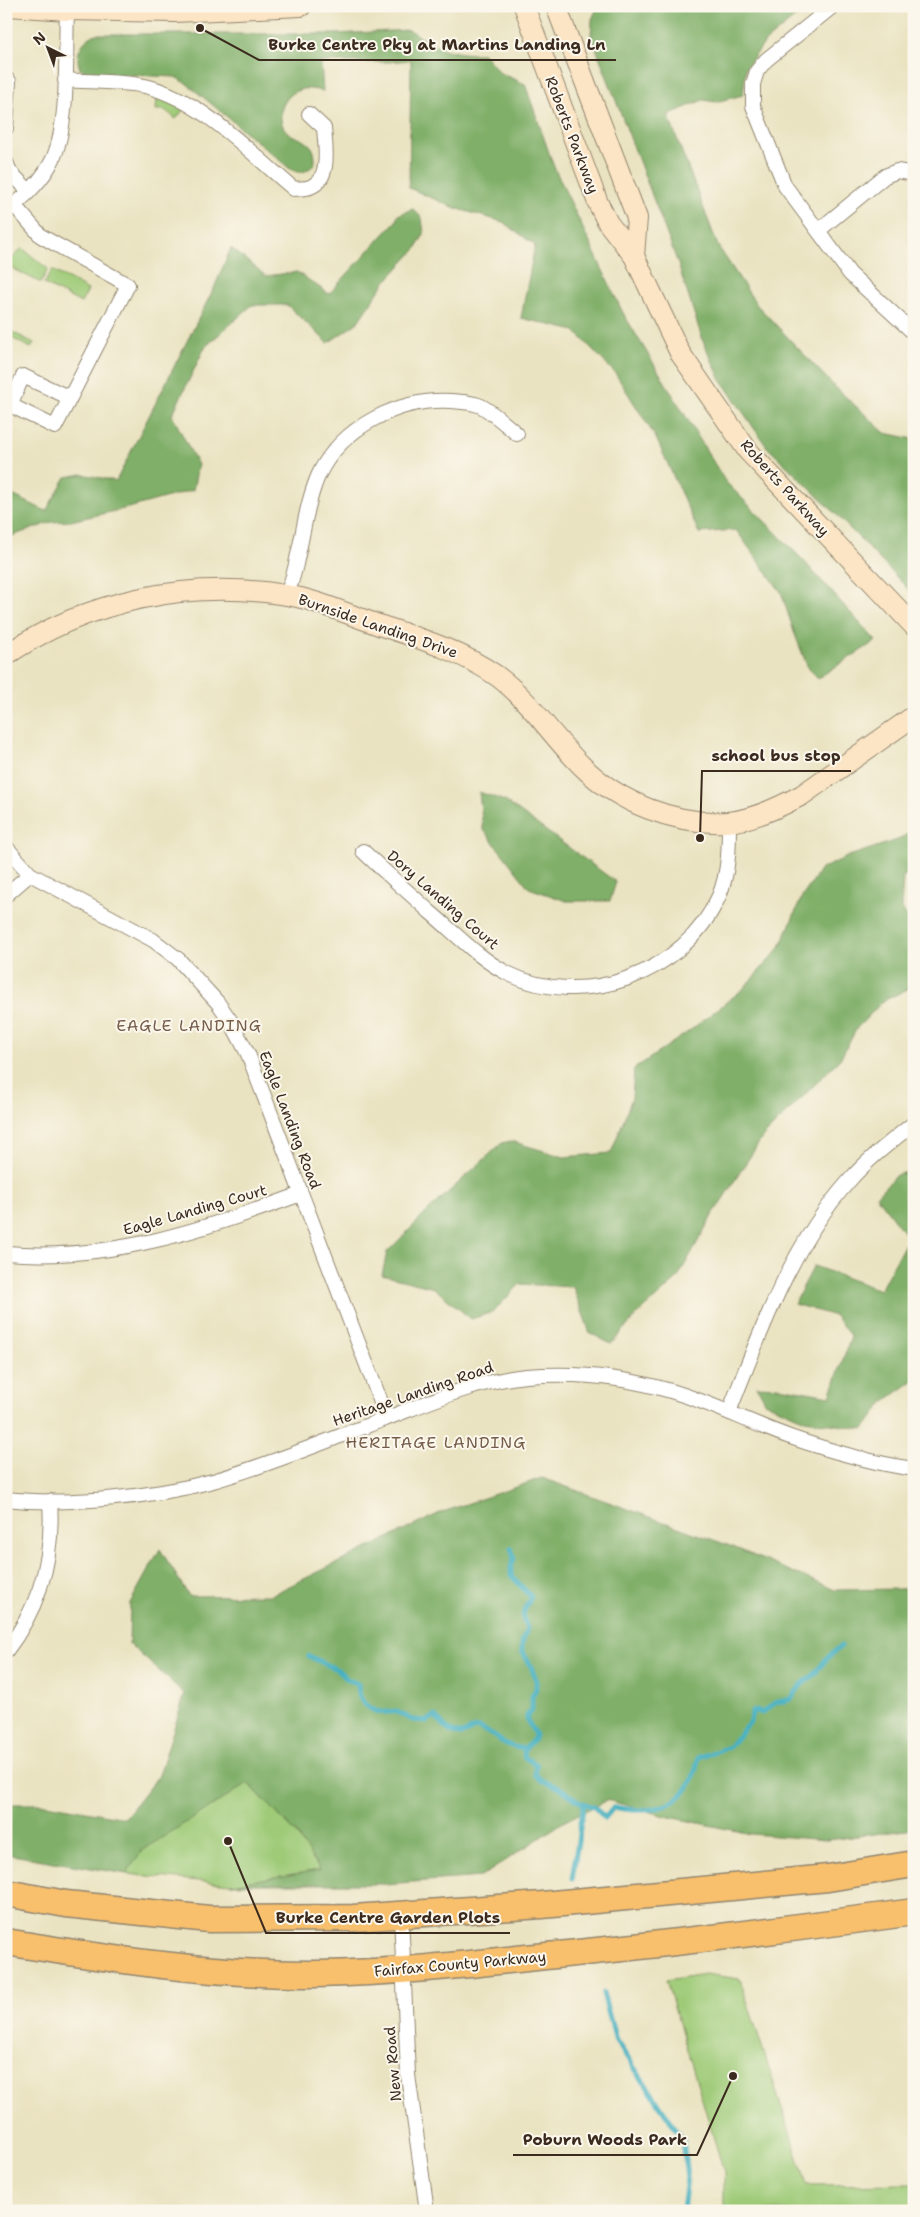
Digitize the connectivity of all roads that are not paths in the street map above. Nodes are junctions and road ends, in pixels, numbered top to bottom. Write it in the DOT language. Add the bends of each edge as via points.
graph roads {
  1 [pos="8,6"];
  2 [pos="301,6"];
  3 [pos="524,6"];
  4 [pos="556,6"];
  5 [pos="833,6"];
  6 [pos="67,8"];
  7 [pos="65,80"];
  8 [pos="9,81"];
  9 [pos="309,114"];
  10 [pos="6,128"];
  11 [pos="6,162"];
  12 [pos="914,174"];
  13 [pos="29,191"];
  14 [pos="10,208"];
  15 [pos="819,230"];
  16 [pos="634,256"];
  17 [pos="914,333"];
  18 [pos="68,397"];
  19 [pos="517,434"];
  20 [pos="287,595"];
  21 [pos="914,626"];
  22 [pos="6,655"];
  23 [pos="914,716"];
  24 [pos="728,822"];
  25 [pos="6,847"];
  26 [pos="363,851"];
  27 [pos="30,874"];
  28 [pos="6,896"];
  29 [pos="914,1123"];
  30 [pos="301,1194"];
  31 [pos="6,1253"];
  32 [pos="729,1412"];
  33 [pos="387,1418"];
  34 [pos="914,1469"];
  35 [pos="6,1499"];
  36 [pos="50,1501"];
  37 [pos="6,1651"];
  38 [pos="914,1864"];
  39 [pos="6,1894"];
  40 [pos="914,1912"];
  41 [pos="401,1914"];
  42 [pos="6,1942"];
  43 [pos="403,1971"];
  44 [pos="427,2211"];
  1 -- 6 [label="main road"];
  2 -- 6 [label="main road" via="174,12"];
  3 -- 16 [label="main road, Roberts Parkway" via="598,203 608,223"];
  4 -- 16 [label="main road, Roberts Parkway" via="637,218"];
  5 -- 15 [label="street" via="766,60 757,71 753,84 753,106 785,186"];
  6 -- 7 [label="street"];
  7 -- 9 [label="street" via="147,86 180,98 205,114 294,189 311,187 322,177 326,163 324,128"];
  7 -- 13 [label="street" via="57,147 48,168"];
  8 -- 10 [label="street"];
  11 -- 13 [label="street" via="10,172"];
  12 -- 15 [label="street" via="897,171 885,176"];
  13 -- 14 [label="street"];
  14 -- 18 [label="street" via="40,236 128,285"];
  15 -- 17 [label="street" via="850,274"];
  16 -- 21 [label="main road, Roberts Parkway" via="680,353 748,451"];
  19 -- 20 [label="street" via="481,406 441,400 402,406 359,428 336,450 309,499"];
  20 -- 22 [label="main road, Burnside Landing Drive" via="197,590 138,598 76,618"];
  20 -- 24 [label="main road, Burnside Landing Drive" via="432,642 470,659 521,697 581,765 616,793 636,804 675,816"];
  23 -- 24 [label="main road, Burnside Landing Drive" via="785,805"];
  24 -- 26 [label="street, Dory Landing Court" via="729,858 724,882 713,909 693,937 669,958 641,973 599,986 569,988 527,981 488,962"];
  25 -- 27 [label="street, Eagle Landing Road"];
  27 -- 28 [label="street"];
  27 -- 30 [label="street, Eagle Landing Road" via="153,940 178,959 207,989 230,1020 248,1054"];
  29 -- 32 [label="street" via="849,1181 806,1239 779,1288"];
  30 -- 31 [label="street, Eagle Landing Court" via="159,1241 64,1255"];
  30 -- 33 [label="street, Eagle Landing Road"];
  32 -- 33 [label="street, Heritage Landing Road" via="640,1383 600,1376 555,1374 490,1383"];
  32 -- 34 [label="street, Heritage Landing Road" via="822,1448"];
  33 -- 36 [label="street, Heritage Landing Road" via="212,1481 153,1492"];
  35 -- 36 [label="street, Heritage Landing Road"];
  36 -- 37 [label="street" via="50,1546 39,1594 28,1620"];
  38 -- 41 [label="highway" via="828,1878 542,1905"];
  39 -- 41 [label="highway" via="66,1904 209,1919 353,1918"];
  40 -- 43 [label="highway, Fairfax County Parkway" via="648,1946"];
  41 -- 43 [label="street, New Road"];
  42 -- 43 [label="highway, Fairfax County Parkway" via="130,1962 226,1972 316,1974"];
  43 -- 44 [label="street, New Road" via="408,2075"];
}
